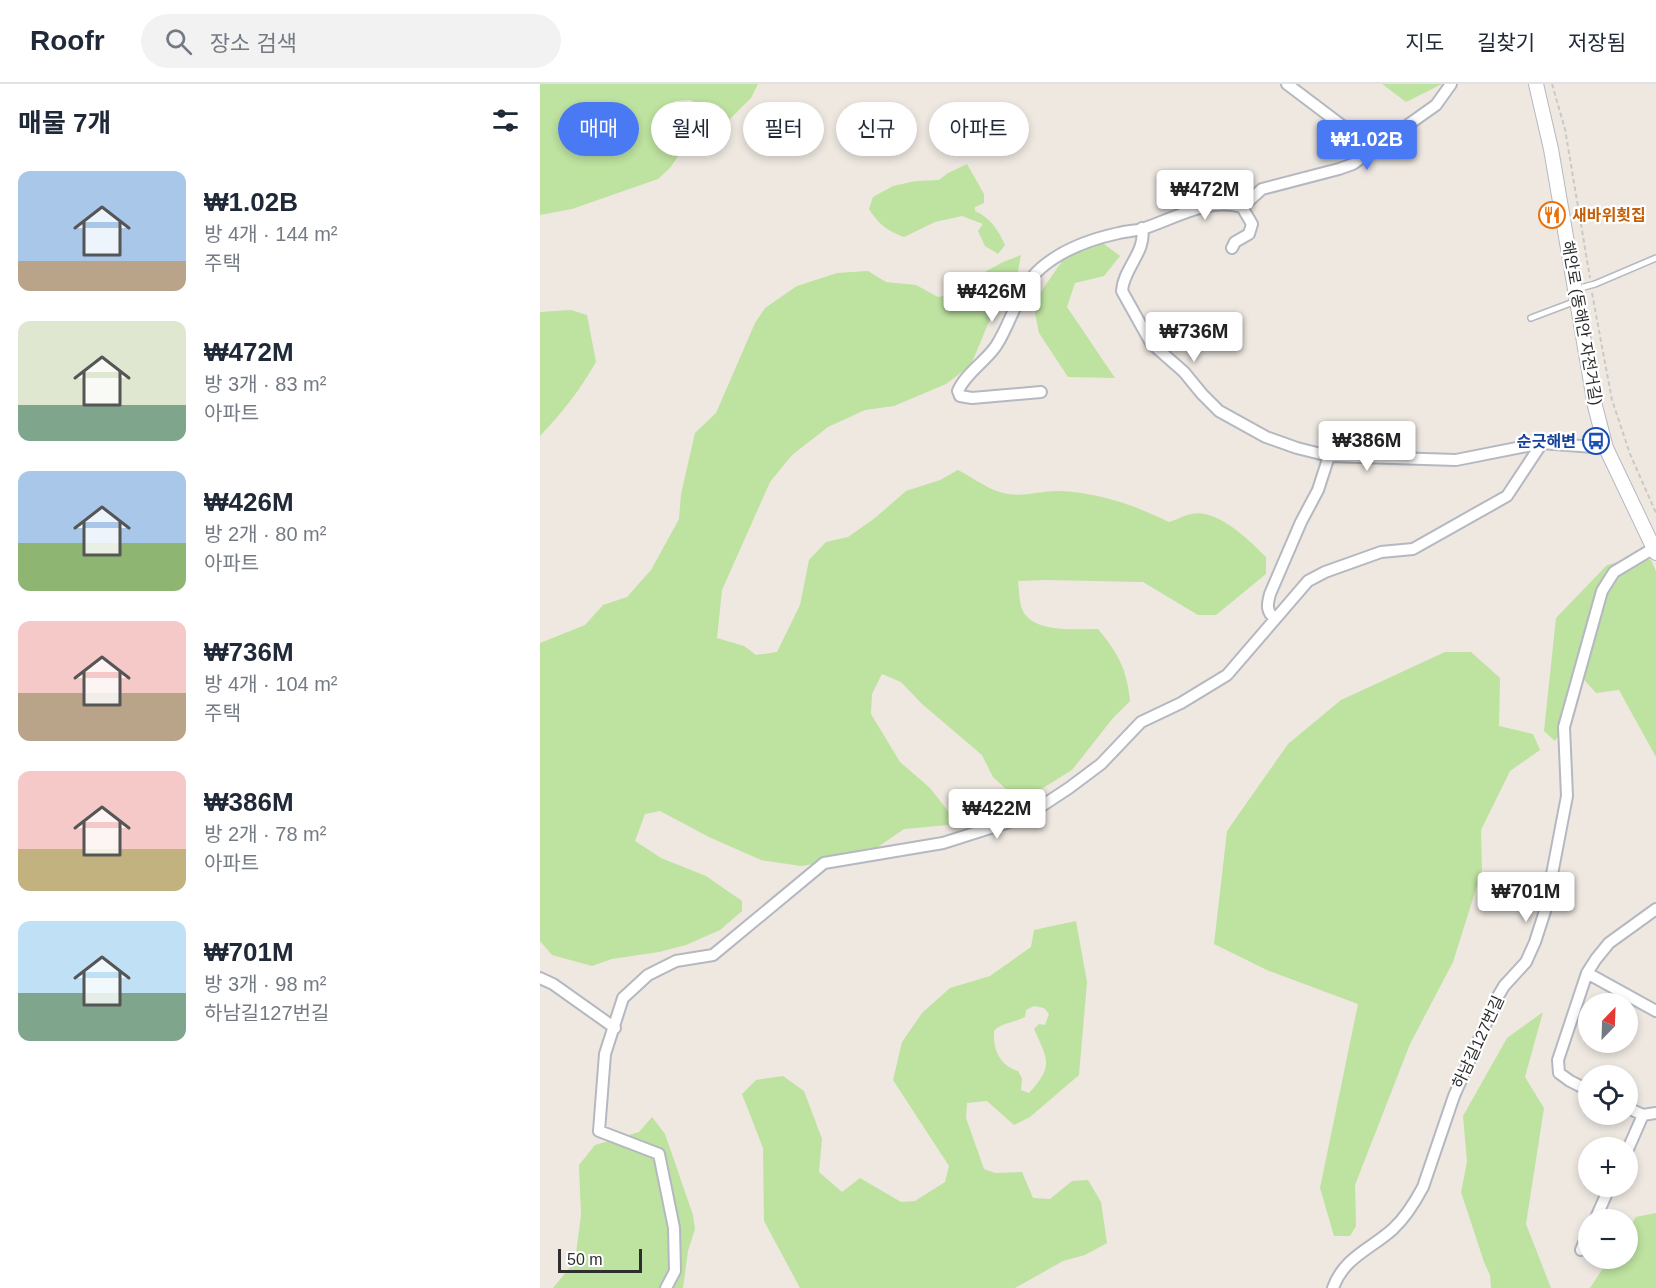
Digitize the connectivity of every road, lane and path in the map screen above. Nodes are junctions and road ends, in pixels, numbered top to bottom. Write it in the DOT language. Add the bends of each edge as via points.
graph roads {
  1 [pos="1287,84"];
  2 [pos="1451,84"];
  3 [pos="1536,84"];
  4 [pos="1552,84"];
  5 [pos="1372,150"];
  6 [pos="1242,207"];
  7 [pos="1142,228"];
  8 [pos="1232,249"];
  9 [pos="1656,258"];
  10 [pos="1579,292"];
  11 [pos="1531,318"];
  12 [pos="1041,392"];
  13 [pos="1542,443"];
  14 [pos="1606,448"];
  15 [pos="1329,456"];
  16 [pos="1656,513"];
  17 [pos="1655,551"];
  18 [pos="1275,619"];
  19 [pos="1656,909"];
  20 [pos="1587,973"];
  21 [pos="540,978"];
  22 [pos="1656,1011"];
  23 [pos="615,1028"];
  24 [pos="1578,1085"];
  25 [pos="1638,1113"];
  26 [pos="1656,1113"];
  27 [pos="1643,1115"];
  28 [pos="1633,1137"];
  29 [pos="666,1288"];
  30 [pos="1333,1288"];
  1 -- 5 [label="street"];
  2 -- 5 [label="street" via="1436,105"];
  3 -- 10 [label="street, 해안로 (동해안 자전거길)"];
  4 -- 16 [label="path" via="1565,129 1612,400"];
  5 -- 6 [label="street" via="1339,169 1262,189"];
  6 -- 7 [label="street" via="1206,207"];
  6 -- 8 [label="street" via="1252,229"];
  7 -- 12 [label="street" via="1071,248 1034,274 997,344 958,392 972,398"];
  7 -- 15 [label="street" via="1142,244 1122,291 1151,343 1219,411 1266,437"];
  9 -- 10 [label="lane, bridge"];
  10 -- 11 [label="lane"];
  10 -- 14 [label="street, 해안로 (동해안 자전거길)" via="1595,406"];
  13 -- 14 [label="street"];
  13 -- 15 [label="street" via="1456,460"];
  13 -- 18 [label="street" via="1507,496 1413,549 1381,552 1308,581"];
  14 -- 17 [label="street, 해안로 (동해안 자전거길)"];
  15 -- 18 [label="street" via="1318,490 1270,594 1267,604"];
  17 -- 30 [label="street, 하남길127번길" via="1614,572 1602,591 1564,727 1567,796 1545,911 1535,942 1526,962 1497,999 1454,1096 1416,1198 1392,1230 1350,1262"];
  18 -- 23 [label="street" via="1227,675 1141,722 1101,764 1069,789 1025,816 943,843 824,863 713,955 676,961 648,975 623,998"];
  19 -- 20 [label="street" via="1609,943"];
  20 -- 22 [label="street"];
  20 -- 24 [label="street" via="1558,1060 1560,1073"];
  21 -- 23 [label="street"];
  23 -- 29 [label="street" via="605,1054 599,1131 660,1154 674,1228 675,1271"];
  25 -- 27 [label="street"];
  26 -- 27 [label="street"];
  27 -- 28 [label="street"];
}
